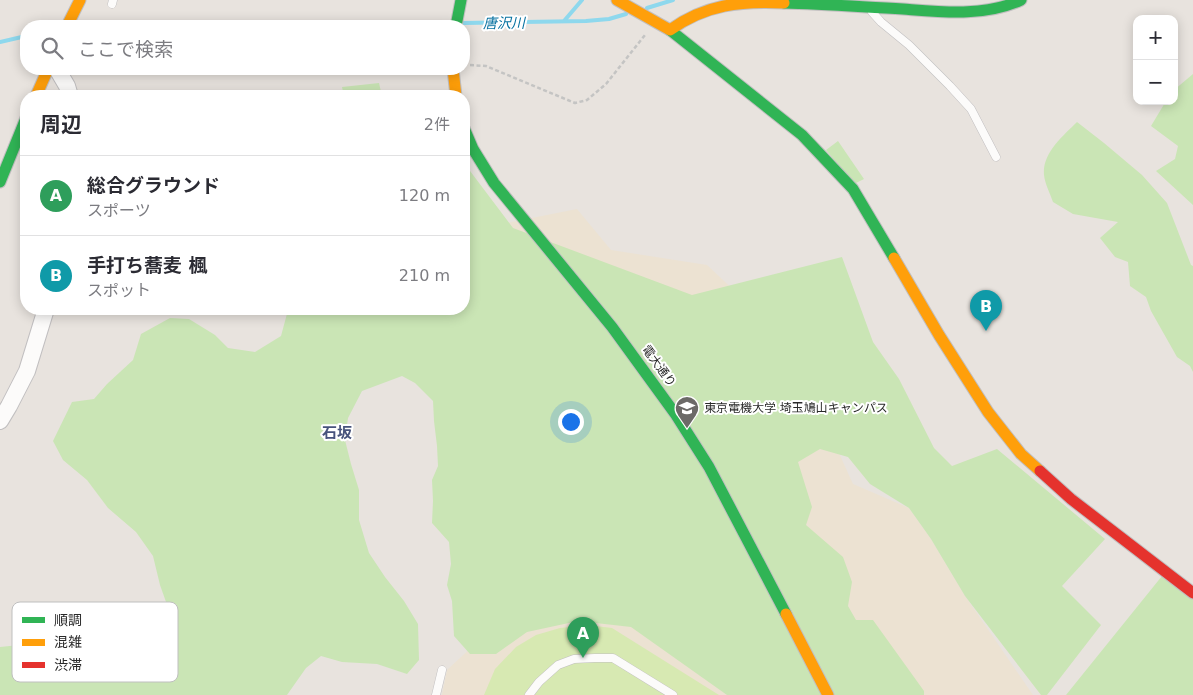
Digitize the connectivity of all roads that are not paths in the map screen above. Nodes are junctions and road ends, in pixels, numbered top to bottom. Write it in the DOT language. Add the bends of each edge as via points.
graph roads {
  1 [pos="80,0"];
  2 [pos="1021,0"];
  3 [pos="460,2"];
  4 [pos="620,2"];
  5 [pos="868,8"];
  6 [pos="70,20"];
  7 [pos="457,20"];
  8 [pos="670,30"];
  9 [pos="45,75"];
  10 [pos="60,75"];
  11 [pos="454,75"];
  12 [pos="39,90"];
  13 [pos="68,90"];
  14 [pos="455,90"];
  15 [pos="20,133"];
  16 [pos="470,143"];
  17 [pos="996,156"];
  18 [pos="0,182"];
  19 [pos="44,315"];
  20 [pos="0,421"];
  21 [pos="1193,593"];
  22 [pos="442,670"];
  23 [pos="436,695"];
  24 [pos="529,695"];
  25 [pos="673,695"];
  26 [pos="828,695"];
  1 -- 6 [label="street"];
  2 -- 5 [label="street" via="1006,7 976,12"];
  3 -- 7 [label="street"];
  4 -- 8 [label="street"];
  5 -- 8 [label="street" via="742,2 709,9"];
  5 -- 17 [label="lane" via="971,109"];
  8 -- 21 [label="street" via="802,135 853,189 939,335 983,404 1021,454 1071,498"];
  9 -- 12 [label="street"];
  10 -- 13 [label="street"];
  11 -- 14 [label="street"];
  15 -- 18 [label="street"];
  16 -- 26 [label="street, 電大通り" via="494,182 612,327 676,415 709,466"];
  19 -- 20 [label="street" via="26,372"];
  22 -- 23 [label="lane"];
  24 -- 25 [label="lane" via="558,665 574,659 595,658 613,658"];
}
